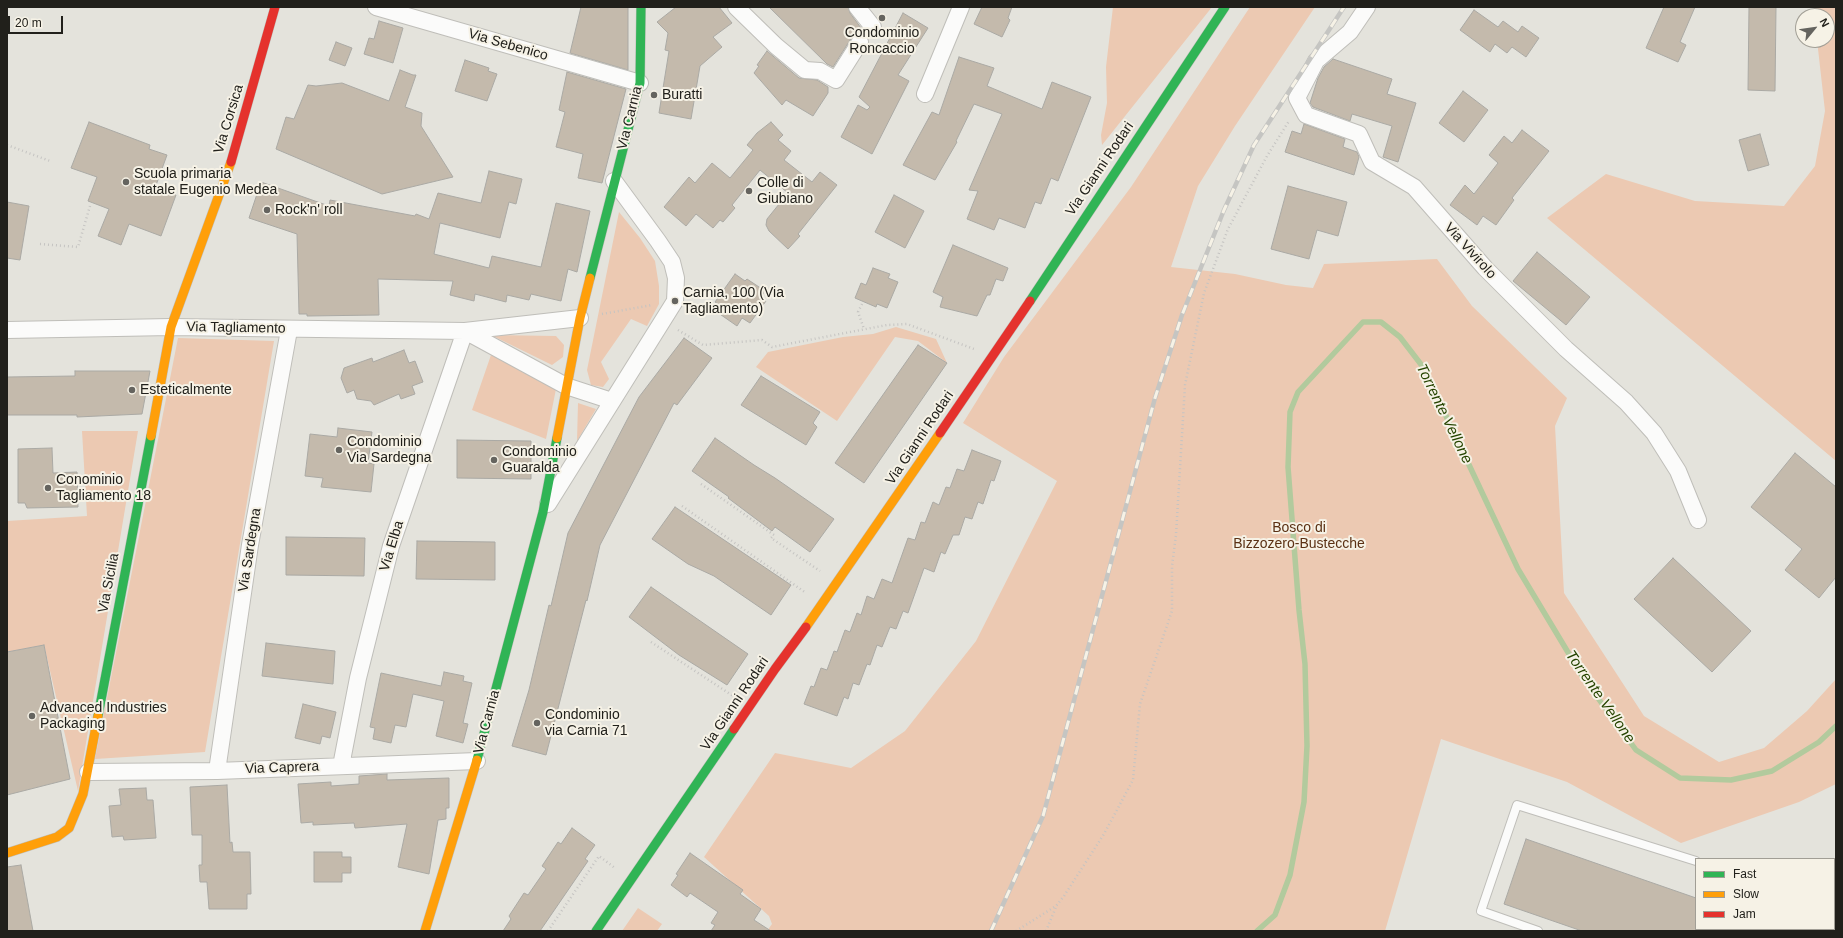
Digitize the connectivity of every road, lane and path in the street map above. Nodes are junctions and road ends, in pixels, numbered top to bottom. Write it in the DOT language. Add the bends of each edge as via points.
graph roads {
  1 [pos="275,7"];
  2 [pos="376,7"];
  3 [pos="640,7"];
  4 [pos="736,7"];
  5 [pos="856,7"];
  6 [pos="961,7"];
  7 [pos="1225,7"];
  8 [pos="1367,7"];
  9 [pos="873,27"];
  10 [pos="860,42"];
  11 [pos="640,83"];
  12 [pos="925,94"];
  13 [pos="1300,104"];
  14 [pos="7,145"];
  15 [pos="50,161"];
  16 [pos="614,181"];
  17 [pos="90,206"];
  18 [pos="40,244"];
  19 [pos="674,301"];
  20 [pos="862,304"];
  21 [pos="580,318"];
  22 [pos="172,327"];
  23 [pos="864,329"];
  24 [pos="7,330"];
  25 [pos="289,330"];
  26 [pos="465,331"];
  27 [pos="685,334"];
  28 [pos="992,358"];
  29 [pos="566,386"];
  30 [pos="612,401"];
  31 [pos="701,484"];
  32 [pos="682,506"];
  33 [pos="543,512"];
  34 [pos="1698,520"];
  35 [pos="824,574"];
  36 [pos="810,596"];
  37 [pos="652,642"];
  38 [pos="739,700"];
  39 [pos="477,761"];
  40 [pos="340,766"];
  41 [pos="217,771"];
  42 [pos="88,772"];
  43 [pos="7,853"];
  44 [pos="1695,861"];
  45 [pos="631,880"];
  46 [pos="1056,906"];
  47 [pos="425,931"];
  48 [pos="548,931"];
  49 [pos="596,931"];
  50 [pos="1016,931"];
  51 [pos="1046,931"];
  52 [pos="1538,931"];
  1 -- 22 [label="street, Via Corsica" via="237,146"];
  2 -- 11 [label="street, Via Sebenico"];
  3 -- 11 [label="street, Via Carnia"];
  4 -- 10 [label="street" via="805,70 820,71 836,80"];
  5 -- 9 [label="street"];
  6 -- 12 [label="street"];
  7 -- 28 [label="street, Via Gianni Rodari"];
  8 -- 13 [label="street" via="1350,32 1316,61 1297,98"];
  11 -- 16 [label="street, Via Carnia"];
  13 -- 34 [label="street, Via Vivirolo" via="1306,115 1359,134 1372,162 1414,187 1484,268 1626,402 1654,434 1678,471"];
  13 -- 46 [label="path" via="1267,156 1228,229 1204,293 1185,385 1172,566 1172,611 1140,704 1133,780 1104,834"];
  14 -- 15 [label="path"];
  16 -- 19 [label="street, Via Carnia" via="672,262 676,278"];
  16 -- 21 [label="street, Via Carnia"];
  17 -- 18 [label="path" via="78,247"];
  19 -- 21 [label="path"];
  19 -- 30 [label="street, Via Carnia"];
  20 -- 23 [label="path" via="858,312"];
  21 -- 26 [label="street, Via Tagliamento"];
  21 -- 29 [label="street, Via Carnia"];
  22 -- 24 [label="street, Via Tagliamento"];
  22 -- 25 [label="street, Via Tagliamento"];
  22 -- 42 [label="street, Via Sicilia"];
  23 -- 27 [label="path" via="772,347 762,340 703,344"];
  23 -- 28 [label="path" via="907,324 969,346"];
  25 -- 26 [label="street, Via Tagliamento"];
  25 -- 41 [label="street, Via Sardegna" via="250,544"];
  26 -- 29 [label="street, Via Tagliamento"];
  26 -- 40 [label="street, Via Elba" via="391,546 358,678"];
  28 -- 45 [label="street, Via Gianni Rodari"];
  29 -- 30 [label="street"];
  29 -- 33 [label="street, Via Carnia"];
  30 -- 33 [label="street, Via Carnia"];
  31 -- 35 [label="path" via="774,535 771,538"];
  32 -- 36 [label="path"];
  33 -- 39 [label="street, Via Carnia"];
  37 -- 38 [label="path"];
  39 -- 40 [label="street, Via Caprera"];
  39 -- 47 [label="street, Via Carnia"];
  40 -- 41 [label="street, Via Caprera"];
  41 -- 42 [label="street, Via Caprera"];
  42 -- 43 [label="street, Via Sicilia" via="83,794 69,828 57,837"];
  44 -- 52 [label="lane" via="1517,805 1481,911"];
  45 -- 48 [label="path" via="599,856"];
  45 -- 49 [label="street, Via Gianni Rodari"];
  46 -- 50 [label="path"];
  46 -- 51 [label="path"];
}
